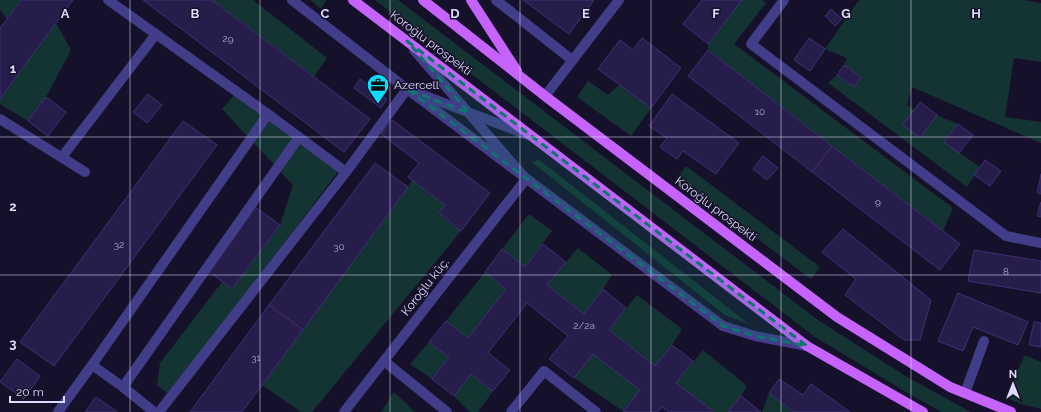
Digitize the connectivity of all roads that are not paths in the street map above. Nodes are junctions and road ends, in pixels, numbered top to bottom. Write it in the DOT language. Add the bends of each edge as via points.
graph roads {
  1 [pos="108,0"];
  2 [pos="292,0"];
  3 [pos="353,0"];
  4 [pos="423,0"];
  5 [pos="471,0"];
  6 [pos="496,0"];
  7 [pos="619,0"];
  8 [pos="784,0"];
  9 [pos="156,34"];
  10 [pos="406,41"];
  11 [pos="572,60"];
  12 [pos="522,78"];
  13 [pos="406,89"];
  14 [pos="545,96"];
  15 [pos="469,113"];
  16 [pos="268,114"];
  17 [pos="0,119"];
  18 [pos="530,135"];
  19 [pos="299,137"];
  20 [pos="62,157"];
  21 [pos="85,172"];
  22 [pos="346,172"];
  23 [pos="526,179"];
  24 [pos="1041,243"];
  25 [pos="984,341"];
  26 [pos="807,346"];
  27 [pos="384,361"];
  28 [pos="92,365"];
  29 [pos="123,387"];
  30 [pos="965,393"];
  31 [pos="58,412"];
  32 [pos="154,412"];
  33 [pos="159,412"];
  34 [pos="344,412"];
  35 [pos="447,412"];
  36 [pos="511,412"];
  37 [pos="596,412"];
  38 [pos="923,412"];
  39 [pos="1011,412"];
  1 -- 9 [label="street"];
  2 -- 13 [label="street"];
  3 -- 10 [label="main road, Koroğlu prospekti"];
  4 -- 12 [label="main road, Koroğlu prospekti"];
  5 -- 12 [label="main road"];
  6 -- 11 [label="street"];
  7 -- 11 [label="street"];
  8 -- 24 [label="street" via="751,44 1006,236"];
  9 -- 16 [label="street"];
  9 -- 20 [label="street"];
  10 -- 15 [label="street"];
  10 -- 18 [label="main road, Koroğlu prospekti"];
  11 -- 14 [label="street"];
  12 -- 14 [label="main road, Koroğlu prospekti"];
  13 -- 15 [label="street"];
  13 -- 22 [label="street"];
  13 -- 23 [label="street"];
  14 -- 30 [label="main road, Koroğlu prospekti" via="837,318 950,387"];
  15 -- 18 [label="street"];
  15 -- 23 [label="street"];
  16 -- 19 [label="street"];
  16 -- 28 [label="street"];
  17 -- 20 [label="street"];
  18 -- 26 [label="main road, Koroğlu prospekti"];
  19 -- 22 [label="street"];
  19 -- 29 [label="street"];
  20 -- 21 [label="street"];
  22 -- 33 [label="street"];
  23 -- 26 [label="street" via="723,326 754,336"];
  23 -- 27 [label="street, Koroğlu küç."];
  25 -- 30 [label="street"];
  26 -- 38 [label="main road, Koroğlu prospekti"];
  27 -- 34 [label="street, Koroğlu küç."];
  27 -- 35 [label="street"];
  28 -- 29 [label="street"];
  28 -- 31 [label="street"];
  29 -- 32 [label="street"];
  30 -- 39 [label="main road, Koroğlu prospekti"];
  36 -- 37 [label="street" via="544,371"];
}
